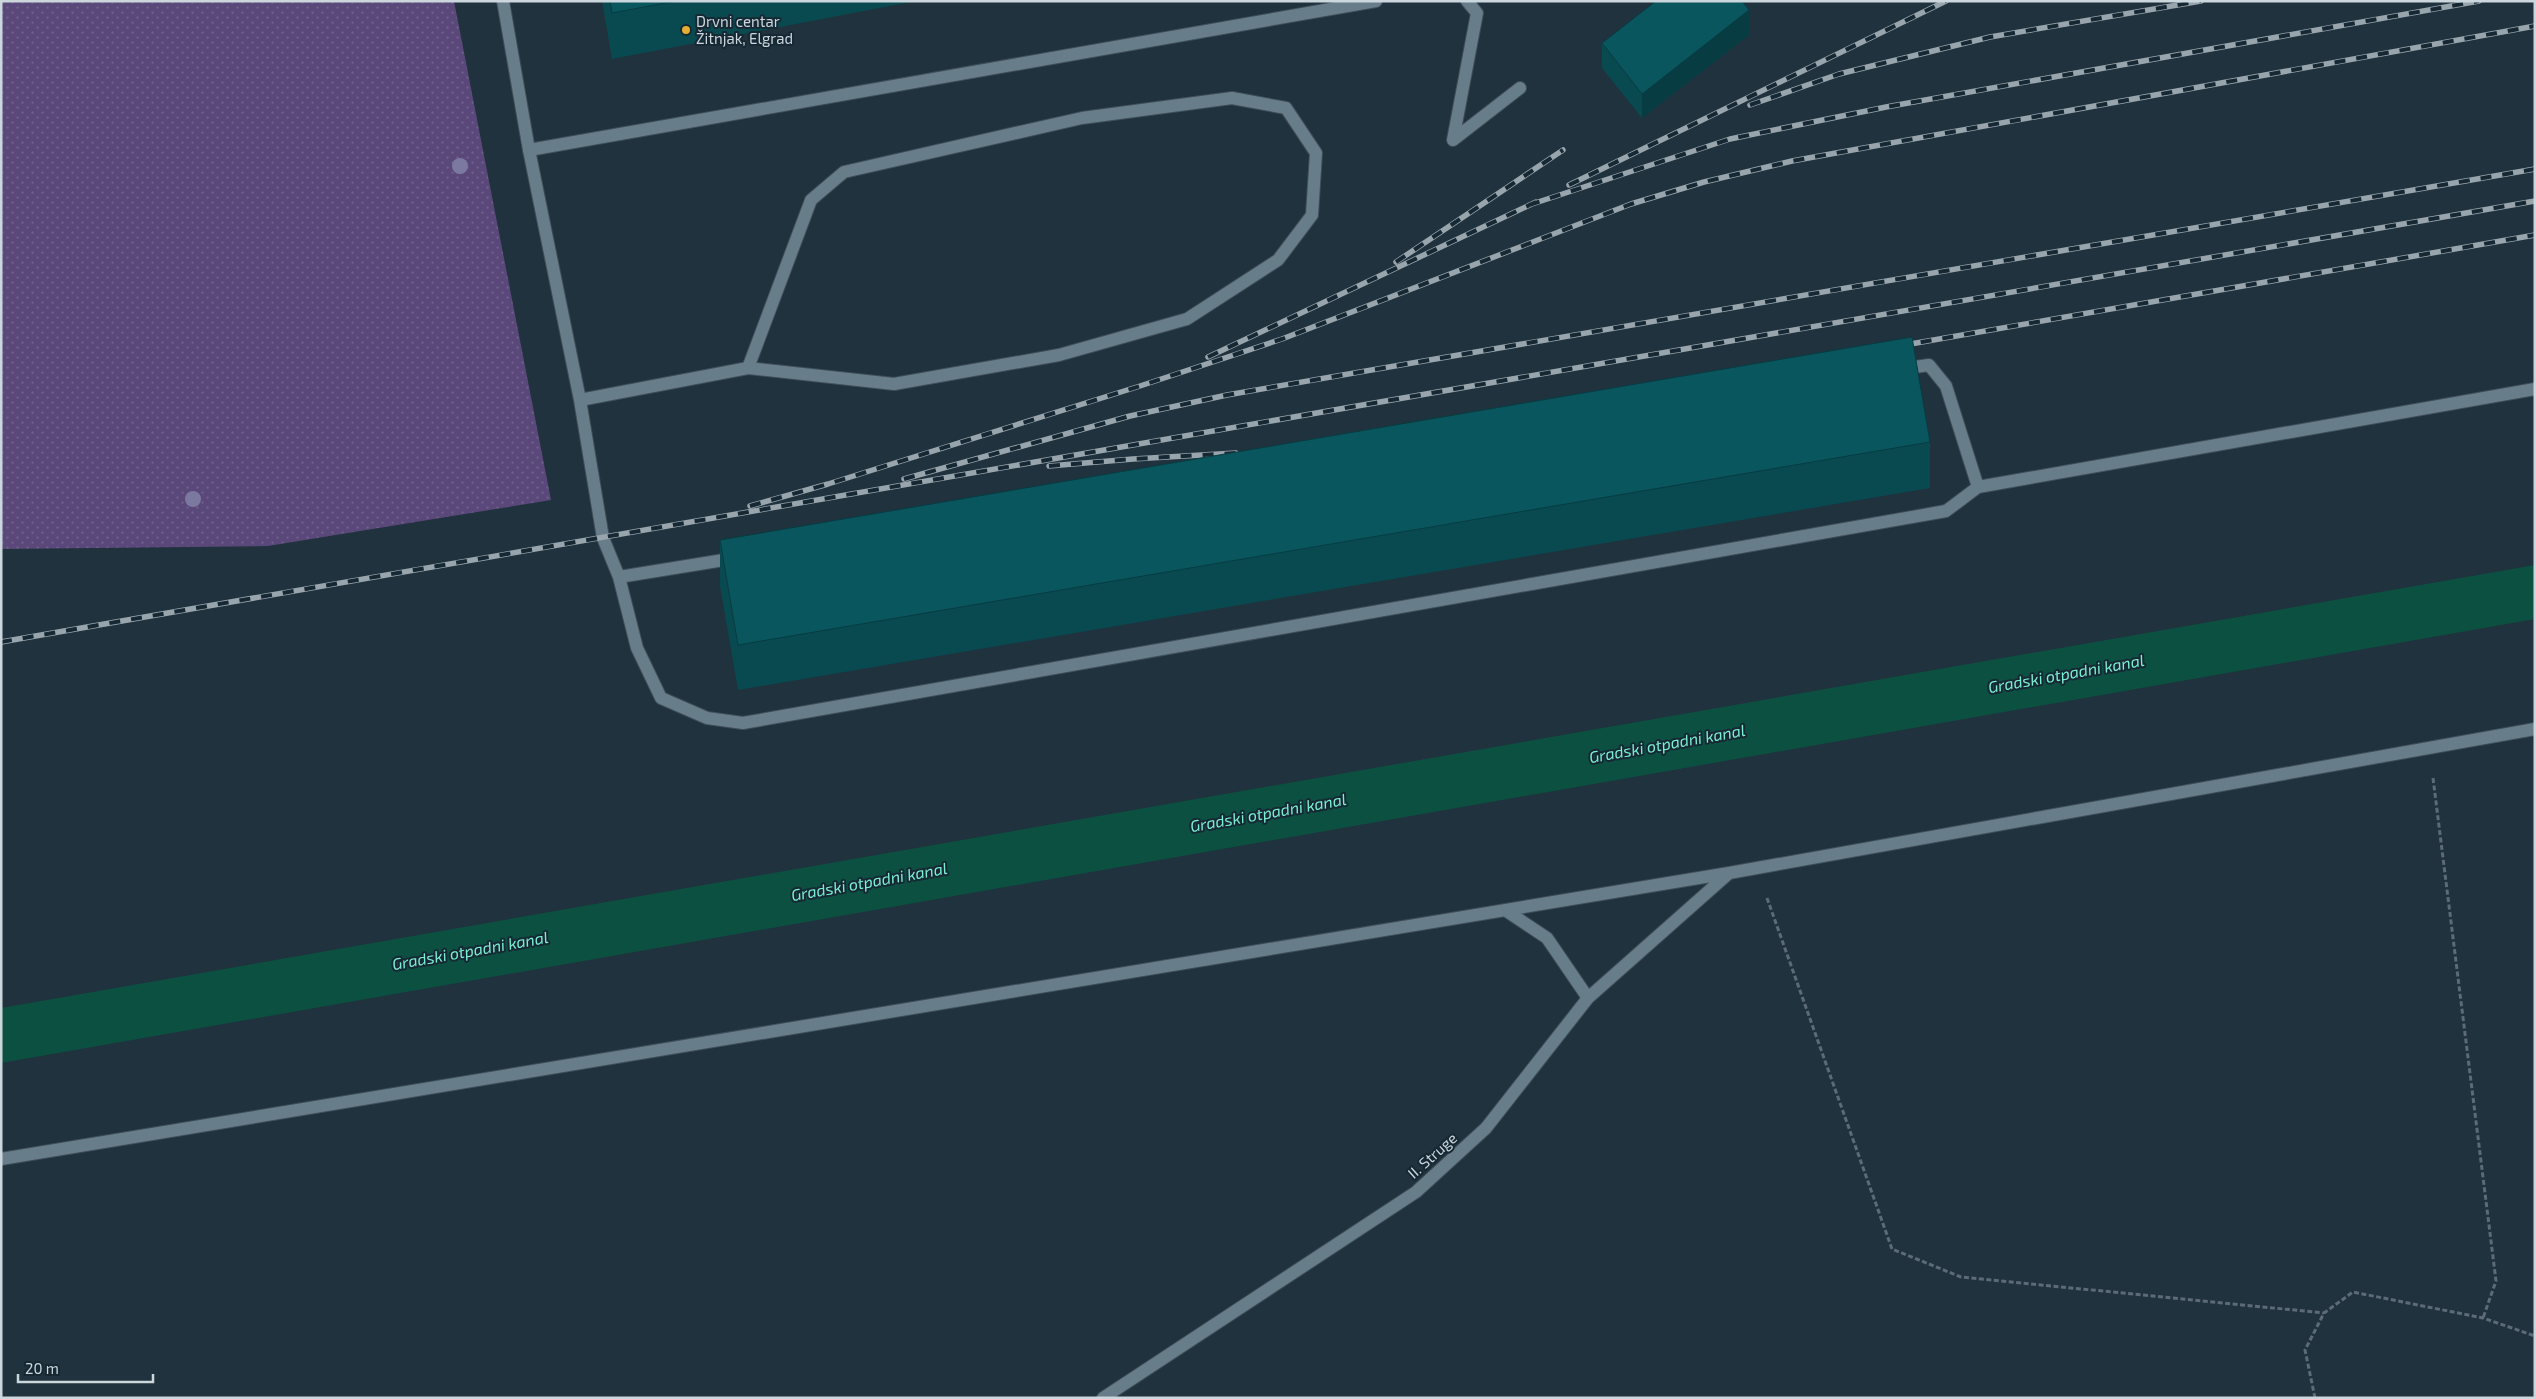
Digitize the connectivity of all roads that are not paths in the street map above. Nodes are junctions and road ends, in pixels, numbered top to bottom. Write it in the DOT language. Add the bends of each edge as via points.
graph roads {
  1 [pos="503,1"];
  2 [pos="1376,1"];
  3 [pos="1466,1"];
  4 [pos="1520,88"];
  5 [pos="529,150"];
  6 [pos="748,368"];
  7 [pos="1890,371"];
  8 [pos="2535,389"];
  9 [pos="580,400"];
  10 [pos="1978,488"];
  11 [pos="747,556"];
  12 [pos="619,577"];
  13 [pos="2535,728"];
  14 [pos="1729,873"];
  15 [pos="1505,910"];
  16 [pos="1588,998"];
  17 [pos="1,1159"];
  18 [pos="1103,1398"];
  1 -- 5 [label="street"];
  2 -- 5 [label="street"];
  3 -- 4 [label="street" via="1478,13 1453,140"];
  5 -- 9 [label="street"];
  6 -- 6 [label="street" via="894,384 1059,355 1187,318 1278,260 1312,215 1316,153 1286,108 1232,98 1082,118 844,172 811,200"];
  6 -- 9 [label="street"];
  7 -- 10 [label="street" via="1929,365 1946,386"];
  8 -- 10 [label="street"];
  9 -- 12 [label="street" via="603,538"];
  10 -- 12 [label="street" via="1946,511 743,723 707,718 661,698 637,648"];
  11 -- 12 [label="street"];
  13 -- 14 [label="street"];
  14 -- 15 [label="street"];
  14 -- 16 [label="street, II. Struge"];
  15 -- 16 [label="street" via="1547,938"];
  15 -- 17 [label="street"];
  16 -- 18 [label="street, II. Struge" via="1486,1128 1416,1192"];
}
